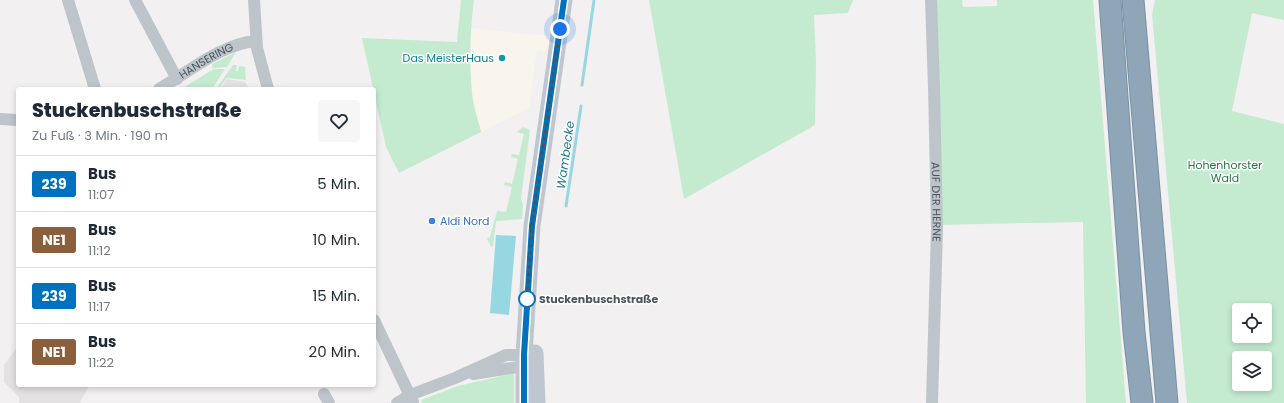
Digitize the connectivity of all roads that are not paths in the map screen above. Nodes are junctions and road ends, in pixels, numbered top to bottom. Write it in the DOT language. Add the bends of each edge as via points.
graph roads {
  1 [pos="68,0"];
  2 [pos="135,0"];
  3 [pos="254,0"];
  4 [pos="564,0"];
  5 [pos="573,0"];
  6 [pos="931,0"];
  7 [pos="1110,0"];
  8 [pos="1133,0"];
  9 [pos="256,41"];
  10 [pos="177,79"];
  11 [pos="94,87"];
  12 [pos="163,87"];
  13 [pos="268,87"];
  14 [pos="0,119"];
  15 [pos="16,120"];
  16 [pos="376,324"];
  17 [pos="528,360"];
  18 [pos="412,399"];
  19 [pos="397,403"];
  20 [pos="524,403"];
  21 [pos="537,403"];
  22 [pos="932,403"];
  23 [pos="1142,403"];
  24 [pos="1167,403"];
  1 -- 11 [label="street"];
  2 -- 10 [label="street"];
  3 -- 9 [label="street"];
  4 -- 17 [label="main road" via="532,226"];
  5 -- 17 [label="main road" via="542,215 537,288"];
  6 -- 22 [label="street, AUF DER HERNE" via="937,229"];
  7 -- 23 [label="highway" via="1134,332"];
  8 -- 24 [label="highway"];
  9 -- 10 [label="street, HANSERING" via="231,47"];
  9 -- 13 [label="street"];
  10 -- 12 [label="street, HANSERING"];
  14 -- 15 [label="street"];
  16 -- 18 [label="street"];
  17 -- 18 [label="street" via="455,378"];
  17 -- 20 [label="main road"];
  17 -- 21 [label="main road"];
  18 -- 19 [label="street"];
}
